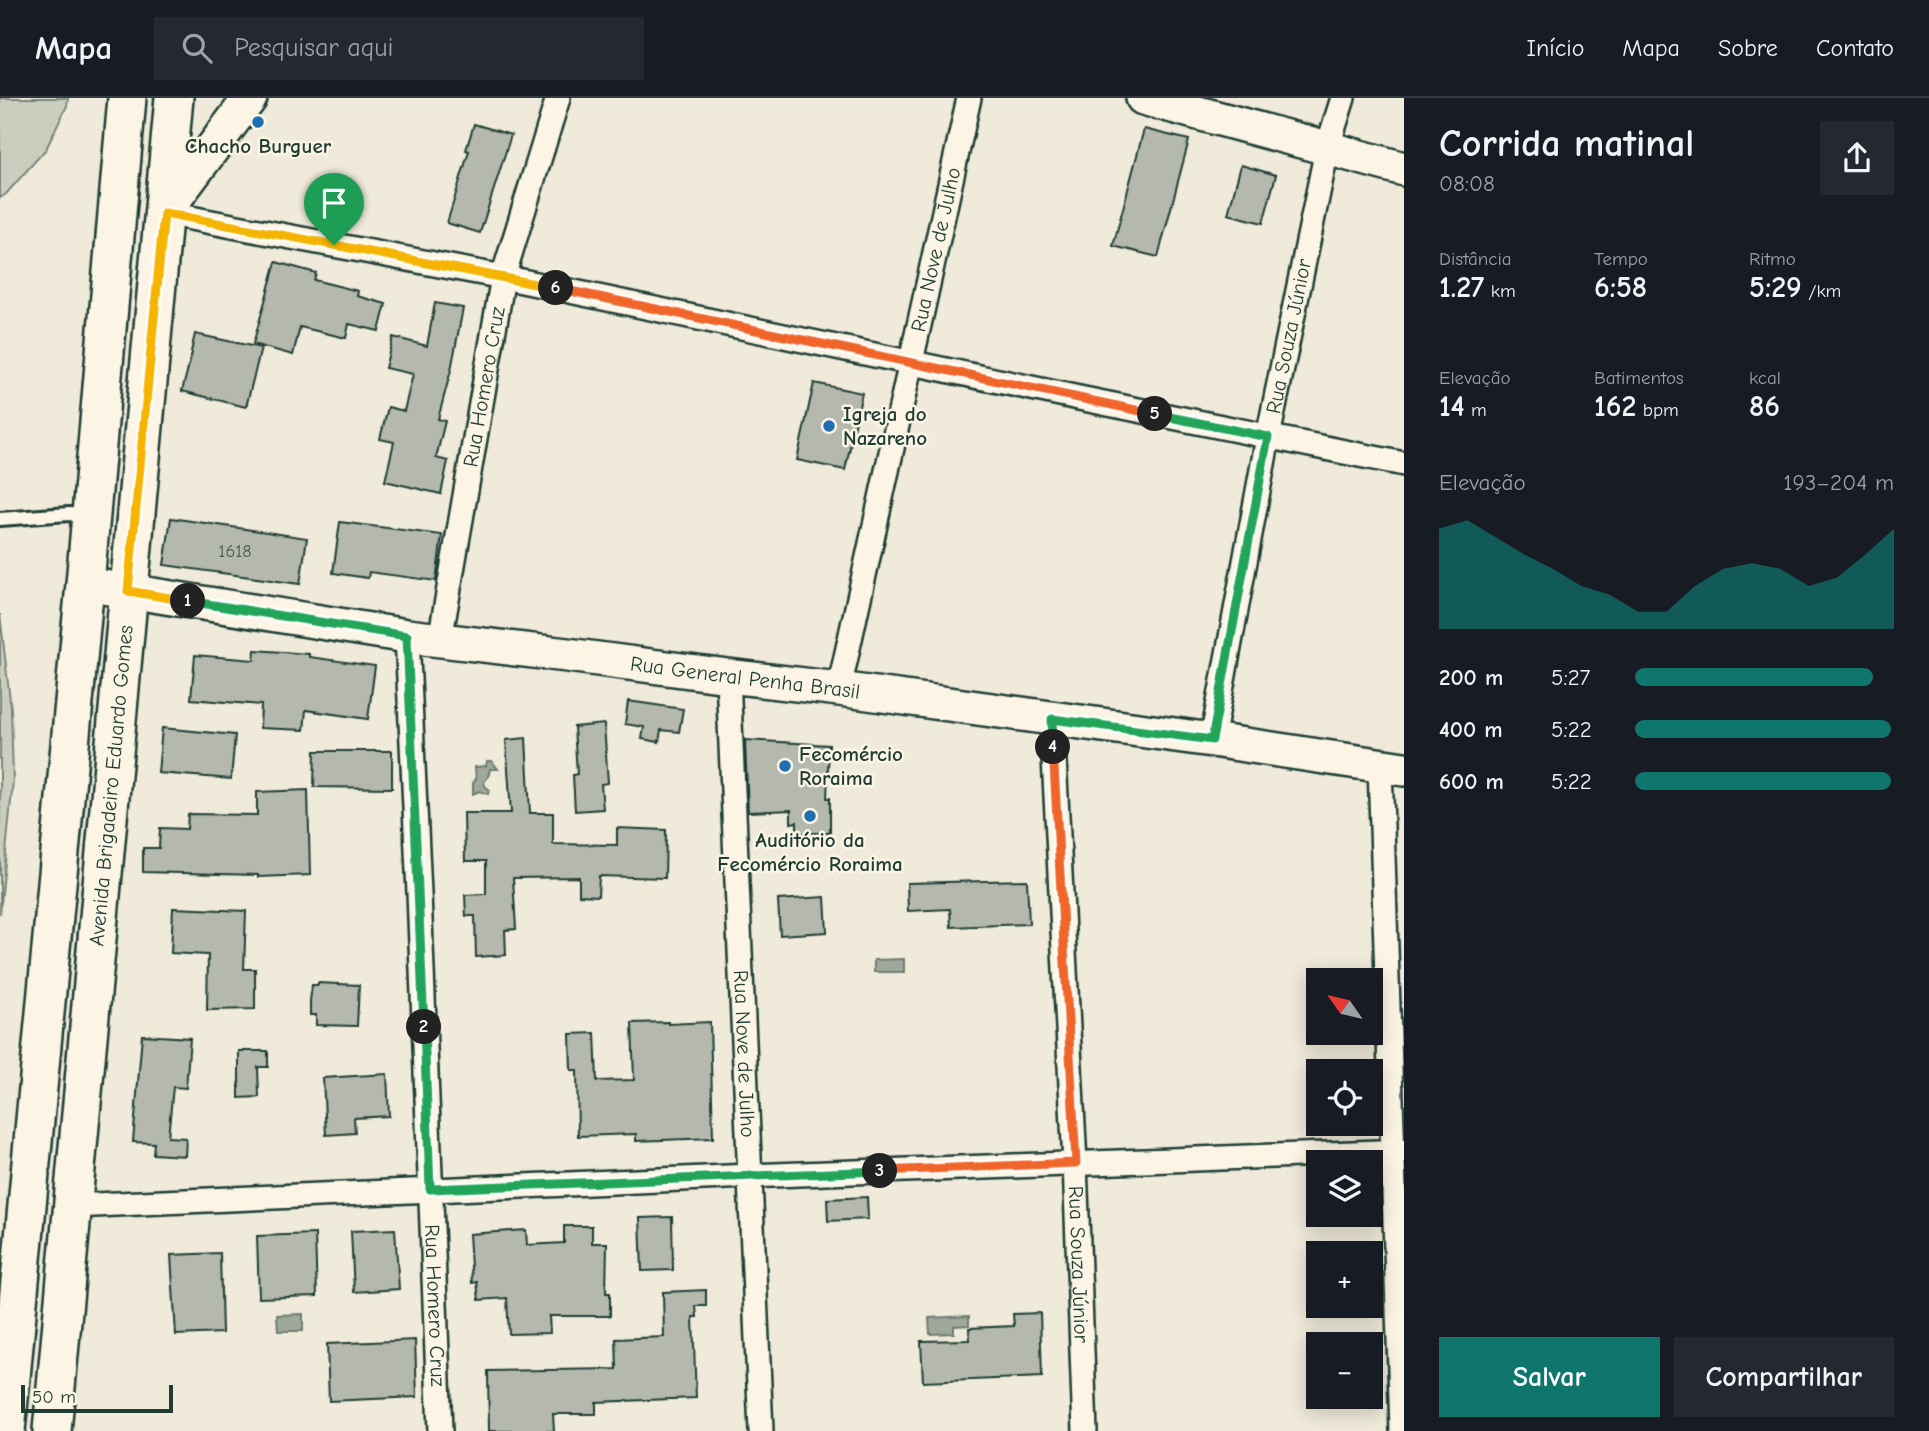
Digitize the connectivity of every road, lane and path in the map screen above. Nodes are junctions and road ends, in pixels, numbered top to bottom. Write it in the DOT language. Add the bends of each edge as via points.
graph roads {
  1 [pos="127,98"];
  2 [pos="174,98"];
  3 [pos="250,98"];
  4 [pos="558,98"];
  5 [pos="970,98"];
  6 [pos="1143,98"];
  7 [pos="1343,98"];
  8 [pos="1327,149"];
  9 [pos="1404,169"];
  10 [pos="164,213"];
  11 [pos="503,277"];
  12 [pos="911,363"];
  13 [pos="1268,437"];
  14 [pos="1404,464"];
  15 [pos="90,515"];
  16 [pos="0,519"];
  17 [pos="85,584"];
  18 [pos="128,591"];
  19 [pos="407,636"];
  20 [pos="440,640"];
  21 [pos="727,676"];
  22 [pos="839,689"];
  23 [pos="1052,719"];
  24 [pos="1212,740"];
  25 [pos="1392,767"];
  26 [pos="1399,1151"];
  27 [pos="1076,1163"];
  28 [pos="750,1176"];
  29 [pos="430,1189"];
  30 [pos="72,1206"];
  31 [pos="6,1431"];
  32 [pos="52,1431"];
  33 [pos="440,1431"];
  34 [pos="761,1431"];
  35 [pos="1085,1431"];
  36 [pos="1402,1431"];
  1 -- 15 [label="main road, Avenida Brigadeiro Eduardo Gomes"];
  2 -- 10 [label="main road, Avenida Brigadeiro Eduardo Gomes"];
  3 -- 10 [label="street"];
  4 -- 11 [label="street, Rua Homero Cruz"];
  5 -- 12 [label="street, Rua Nove de Julho"];
  6 -- 8 [label="street"];
  7 -- 8 [label="street, Rua Souza Júnior"];
  8 -- 9 [label="street"];
  8 -- 13 [label="street, Rua Souza Júnior"];
  10 -- 11 [label="street"];
  10 -- 18 [label="main road, Avenida Brigadeiro Eduardo Gomes"];
  11 -- 12 [label="street"];
  11 -- 20 [label="street, Rua Homero Cruz"];
  12 -- 13 [label="street"];
  12 -- 22 [label="street, Rua Nove de Julho"];
  13 -- 14 [label="street"];
  13 -- 24 [label="street, Rua Souza Júnior"];
  15 -- 16 [label="lane"];
  15 -- 17 [label="main road, Avenida Brigadeiro Eduardo Gomes"];
  17 -- 18 [label="street, Rua General Penha Brasil"];
  17 -- 31 [label="main road, Avenida Brigadeiro Eduardo Gomes" via="19,1236"];
  18 -- 19 [label="street, Rua General Penha Brasil"];
  18 -- 30 [label="main road, Avenida Brigadeiro Eduardo Gomes"];
  19 -- 20 [label="street, Rua General Penha Brasil"];
  19 -- 29 [label="street, Rua Homero Cruz"];
  20 -- 21 [label="street, Rua General Penha Brasil"];
  21 -- 22 [label="street, Rua General Penha Brasil"];
  21 -- 28 [label="street, Rua Nove de Julho"];
  22 -- 23 [label="street, Rua General Penha Brasil"];
  23 -- 24 [label="street, Rua General Penha Brasil"];
  23 -- 27 [label="street, Rua Souza Júnior"];
  24 -- 25 [label="street, Rua General Penha Brasil"];
  25 -- 26 [label="street"];
  26 -- 27 [label="street"];
  26 -- 36 [label="street"];
  27 -- 28 [label="street"];
  27 -- 35 [label="street, Rua Souza Júnior"];
  28 -- 29 [label="street"];
  28 -- 34 [label="street, Rua Nove de Julho"];
  29 -- 30 [label="street"];
  29 -- 33 [label="street, Rua Homero Cruz"];
  30 -- 32 [label="main road, Avenida Brigadeiro Eduardo Gomes"];
}
